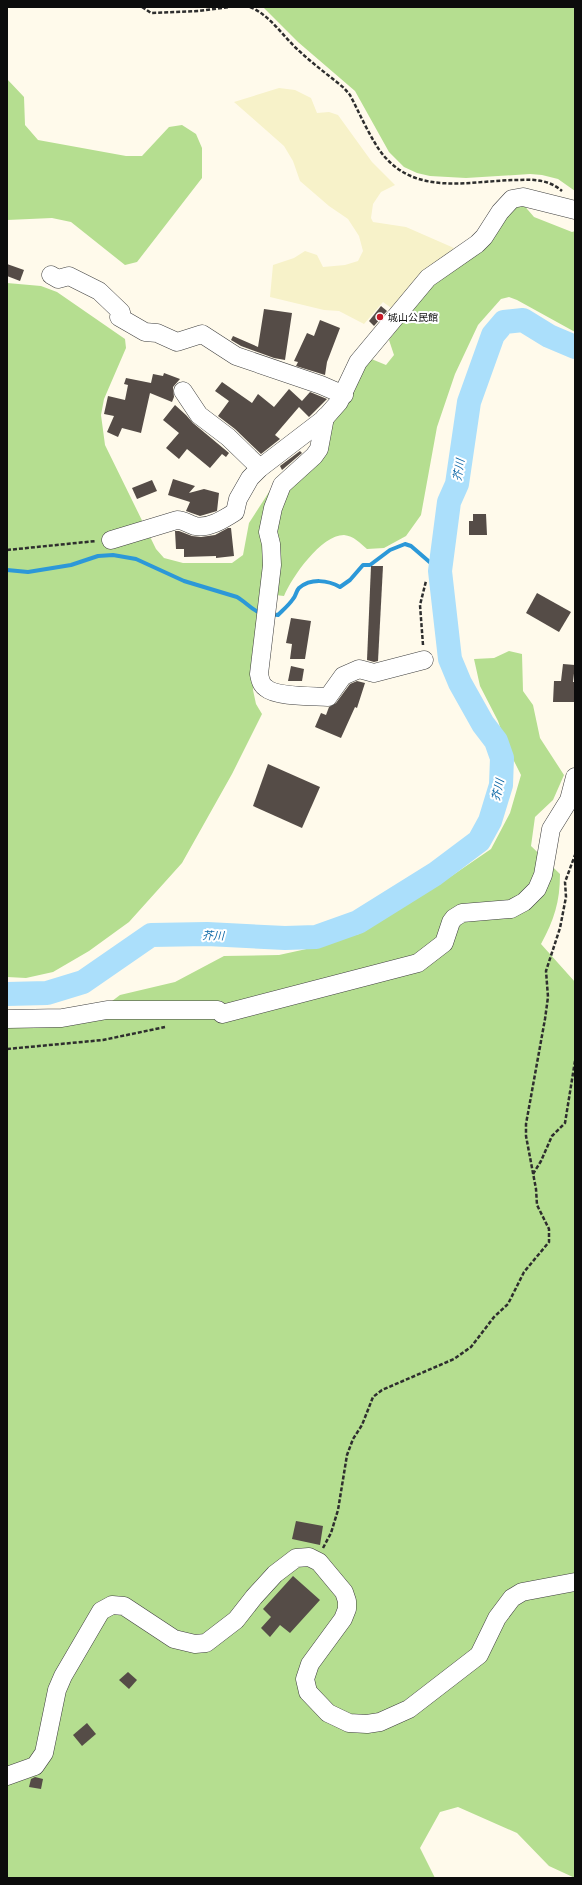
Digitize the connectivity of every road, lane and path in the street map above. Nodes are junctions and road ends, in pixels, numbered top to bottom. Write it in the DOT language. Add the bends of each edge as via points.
graph roads {
  1 [pos="142,7"];
  2 [pos="229,7"];
  3 [pos="250,7"];
  4 [pos="467,184"];
  5 [pos="575,210"];
  6 [pos="51,275"];
  7 [pos="183,391"];
  8 [pos="344,395"];
  9 [pos="325,417"];
  10 [pos="260,468"];
  11 [pos="111,540"];
  12 [pos="7,550"];
  13 [pos="426,581"];
  14 [pos="424,660"];
  15 [pos="575,777"];
  16 [pos="575,855"];
  17 [pos="7,1019"];
  18 [pos="172,1025"];
  19 [pos="7,1049"];
  20 [pos="575,1062"];
  21 [pos="533,1174"];
  22 [pos="317,1560"];
  23 [pos="575,1582"];
  24 [pos="7,1776"];
  1 -- 2 [label="path" via="151,13"];
  3 -- 4 [label="path" via="269,19 294,46 344,88 384,156 400,171 431,183"];
  5 -- 8 [label="street" via="523,197 512,199 477,244 428,278 358,362"];
  6 -- 8 [label="street" via="58,279 69,276 99,291 121,312 119,317 145,332 157,333 177,342 202,334 236,356 314,382"];
  7 -- 10 [label="street" via="199,415 228,437"];
  8 -- 9 [label="street"];
  9 -- 10 [label="street"];
  9 -- 14 [label="street" via="319,449 284,482 273,508 268,532 272,565 259,674 262,683 266,689 278,693 328,697 342,676 359,669 374,673"];
  10 -- 11 [label="street" via="238,499 235,512 226,518 213,524 196,526 177,520"];
  11 -- 12 [label="path"];
  13 -- 14 [label="path" via="420,605"];
  15 -- 17 [label="street" via="569,800 551,829 538,889 524,902 511,909 462,913 450,922 444,944 418,963 222,1014 218,1010 196,1008 107,1010 62,1018"];
  16 -- 21 [label="path" via="565,882 566,897 560,928 546,972 546,1020 526,1124"];
  18 -- 19 [label="path" via="103,1040"];
  20 -- 21 [label="path" via="565,1123 552,1136"];
  21 -- 22 [label="path" via="537,1205 549,1229 549,1242 524,1272 508,1304 494,1317 471,1347 454,1359 382,1390 372,1397 362,1426 347,1454 342,1496 331,1533"];
  22 -- 23 [label="street" via="344,1592 347,1609 343,1619 310,1664 305,1679 308,1692 328,1713 349,1723 380,1722 409,1708 465,1667 479,1655 497,1618 512,1598 522,1592"];
  22 -- 24 [label="street" via="310,1557 296,1558 275,1574 236,1620 206,1643 195,1644 174,1639 124,1606 112,1605 101,1611 57,1690 44,1753 35,1766"];
}
